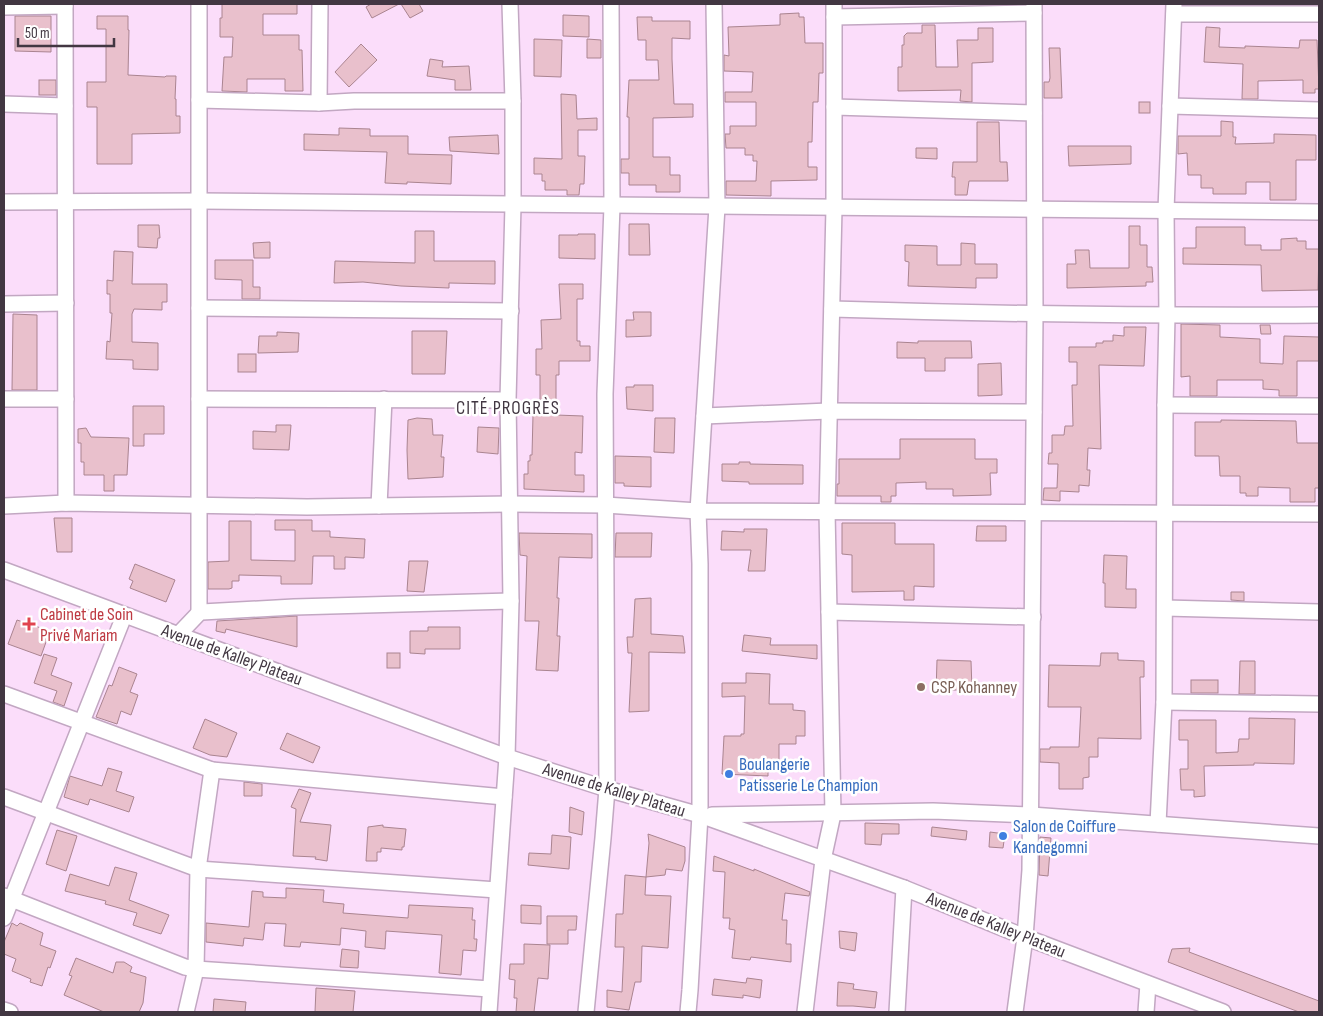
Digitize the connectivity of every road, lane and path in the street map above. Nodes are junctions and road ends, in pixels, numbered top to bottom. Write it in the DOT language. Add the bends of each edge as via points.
graph roads {
  1 [pos="199,4"];
  2 [pos="320,4"];
  3 [pos="510,4"];
  4 [pos="611,4"];
  5 [pos="714,4"];
  6 [pos="65,5"];
  7 [pos="4,7"];
  8 [pos="1034,9"];
  9 [pos="1174,9"];
  10 [pos="834,10"];
  11 [pos="1319,14"];
  12 [pos="199,100"];
  13 [pos="513,101"];
  14 [pos="319,103"];
  15 [pos="4,104"];
  16 [pos="65,106"];
  17 [pos="1170,106"];
  18 [pos="834,107"];
  19 [pos="1319,110"];
  20 [pos="1034,113"];
  21 [pos="199,201"];
  22 [pos="4,202"];
  23 [pos="65,202"];
  24 [pos="513,205"];
  25 [pos="612,206"];
  26 [pos="717,207"];
  27 [pos="834,208"];
  28 [pos="1035,208"];
  29 [pos="1166,210"];
  30 [pos="1319,212"];
  31 [pos="66,303"];
  32 [pos="4,304"];
  33 [pos="199,308"];
  34 [pos="832,309"];
  35 [pos="511,311"];
  36 [pos="1036,315"];
  37 [pos="1319,315"];
  38 [pos="1167,316"];
  39 [pos="4,399"];
  40 [pos="66,399"];
  41 [pos="199,399"];
  42 [pos="384,399"];
  43 [pos="508,400"];
  44 [pos="1165,405"];
  45 [pos="1319,406"];
  46 [pos="829,411"];
  47 [pos="1034,412"];
  48 [pos="704,416"];
  49 [pos="66,503"];
  50 [pos="510,504"];
  51 [pos="4,506"];
  52 [pos="199,506"];
  53 [pos="379,506"];
  54 [pos="605,506"];
  55 [pos="698,511"];
  56 [pos="827,511"];
  57 [pos="1034,513"];
  58 [pos="1319,514"];
  59 [pos="1165,515"];
  60 [pos="4,570"];
  61 [pos="511,601"];
  62 [pos="1165,608"];
  63 [pos="829,612"];
  64 [pos="1319,612"];
  65 [pos="199,613"];
  66 [pos="124,616"];
  67 [pos="1033,617"];
  68 [pos="178,635"];
  69 [pos="4,694"];
  70 [pos="1164,702"];
  71 [pos="1319,704"];
  72 [pos="81,722"];
  73 [pos="507,757"];
  74 [pos="212,770"];
  75 [pos="606,790"];
  76 [pos="4,797"];
  77 [pos="504,797"];
  78 [pos="45,812"];
  79 [pos="833,814"];
  80 [pos="700,815"];
  81 [pos="1031,815"];
  82 [pos="1158,824"];
  83 [pos="1319,836"];
  84 [pos="823,860"];
  85 [pos="198,869"];
  86 [pos="904,888"];
  87 [pos="497,890"];
  88 [pos="7,898"];
  89 [pos="4,918"];
  90 [pos="1025,937"];
  91 [pos="196,969"];
  92 [pos="1148,984"];
  93 [pos="490,989"];
  94 [pos="4,1010"];
  95 [pos="10,1012"];
  96 [pos="186,1012"];
  97 [pos="489,1012"];
  98 [pos="586,1012"];
  99 [pos="688,1012"];
  100 [pos="806,1012"];
  101 [pos="897,1012"];
  102 [pos="1015,1012"];
  103 [pos="1146,1012"];
  104 [pos="1223,1012"];
  1 -- 12 [label="street"];
  2 -- 14 [label="street"];
  3 -- 13 [label="street"];
  4 -- 25 [label="street"];
  5 -- 26 [label="street"];
  6 -- 7 [label="street"];
  6 -- 16 [label="street"];
  8 -- 10 [label="street"];
  8 -- 20 [label="street"];
  9 -- 11 [label="street"];
  9 -- 17 [label="street"];
  10 -- 18 [label="street"];
  12 -- 14 [label="street"];
  12 -- 21 [label="street"];
  13 -- 14 [label="street"];
  13 -- 24 [label="street"];
  15 -- 16 [label="street"];
  16 -- 23 [label="street"];
  17 -- 19 [label="street"];
  17 -- 29 [label="street"];
  18 -- 20 [label="street"];
  18 -- 27 [label="street"];
  20 -- 28 [label="street"];
  21 -- 23 [label="street"];
  21 -- 24 [label="street"];
  21 -- 33 [label="street"];
  22 -- 23 [label="street"];
  23 -- 31 [label="street"];
  24 -- 25 [label="street"];
  24 -- 35 [label="street"];
  25 -- 26 [label="street"];
  25 -- 54 [label="street" via="605,394"];
  26 -- 27 [label="street"];
  26 -- 48 [label="street"];
  27 -- 28 [label="street"];
  27 -- 34 [label="street"];
  28 -- 29 [label="street"];
  28 -- 36 [label="street"];
  29 -- 30 [label="street"];
  29 -- 38 [label="street"];
  31 -- 32 [label="street"];
  31 -- 40 [label="street"];
  33 -- 35 [label="street"];
  33 -- 41 [label="street"];
  34 -- 36 [label="street"];
  34 -- 46 [label="street"];
  35 -- 43 [label="street"];
  36 -- 38 [label="street"];
  36 -- 47 [label="street"];
  37 -- 38 [label="street"];
  38 -- 44 [label="street"];
  39 -- 40 [label="street"];
  40 -- 49 [label="street"];
  41 -- 42 [label="street"];
  41 -- 52 [label="street"];
  42 -- 43 [label="street"];
  42 -- 53 [label="street"];
  43 -- 50 [label="street"];
  44 -- 45 [label="street"];
  44 -- 59 [label="street"];
  46 -- 47 [label="street"];
  46 -- 48 [label="street"];
  46 -- 56 [label="street"];
  47 -- 57 [label="street"];
  48 -- 55 [label="street"];
  49 -- 51 [label="street"];
  49 -- 52 [label="street"];
  50 -- 53 [label="street"];
  50 -- 54 [label="street"];
  50 -- 61 [label="street"];
  52 -- 53 [label="street"];
  52 -- 65 [label="street"];
  54 -- 55 [label="street"];
  54 -- 75 [label="street"];
  55 -- 56 [label="street"];
  55 -- 80 [label="street"];
  56 -- 57 [label="street"];
  56 -- 63 [label="street"];
  57 -- 59 [label="street"];
  57 -- 67 [label="street"];
  58 -- 59 [label="street"];
  59 -- 62 [label="street"];
  60 -- 66 [label="street, Avenue de Kalley Plateau"];
  61 -- 65 [label="street"];
  61 -- 73 [label="street"];
  62 -- 64 [label="street"];
  62 -- 70 [label="street"];
  63 -- 67 [label="street"];
  63 -- 79 [label="street"];
  65 -- 68 [label="street"];
  66 -- 68 [label="street, Avenue de Kalley Plateau"];
  66 -- 72 [label="street"];
  67 -- 81 [label="street"];
  68 -- 73 [label="street, Avenue de Kalley Plateau"];
  69 -- 72 [label="street"];
  70 -- 71 [label="street"];
  70 -- 82 [label="street"];
  72 -- 74 [label="street"];
  72 -- 78 [label="street"];
  73 -- 75 [label="street, Avenue de Kalley Plateau"];
  73 -- 77 [label="street"];
  74 -- 77 [label="street"];
  74 -- 85 [label="street"];
  75 -- 80 [label="street, Avenue de Kalley Plateau"];
  75 -- 98 [label="street"];
  76 -- 78 [label="street"];
  77 -- 87 [label="street"];
  78 -- 85 [label="street"];
  78 -- 88 [label="street"];
  79 -- 80 [label="street"];
  79 -- 81 [label="street" via="933,811"];
  79 -- 84 [label="street"];
  80 -- 84 [label="street, Avenue de Kalley Plateau"];
  80 -- 99 [label="street"];
  81 -- 82 [label="street"];
  81 -- 90 [label="street"];
  82 -- 83 [label="street"];
  84 -- 86 [label="street, Avenue de Kalley Plateau"];
  84 -- 100 [label="street"];
  85 -- 87 [label="street"];
  85 -- 91 [label="street"];
  86 -- 90 [label="street, Avenue de Kalley Plateau"];
  86 -- 101 [label="street"];
  87 -- 93 [label="street"];
  88 -- 89 [label="street"];
  88 -- 91 [label="street"];
  90 -- 92 [label="street, Avenue de Kalley Plateau"];
  90 -- 102 [label="street"];
  91 -- 93 [label="street"];
  91 -- 96 [label="street"];
  92 -- 103 [label="street"];
  92 -- 104 [label="street, Avenue de Kalley Plateau"];
  93 -- 97 [label="street"];
  94 -- 95 [label="street"];
}
